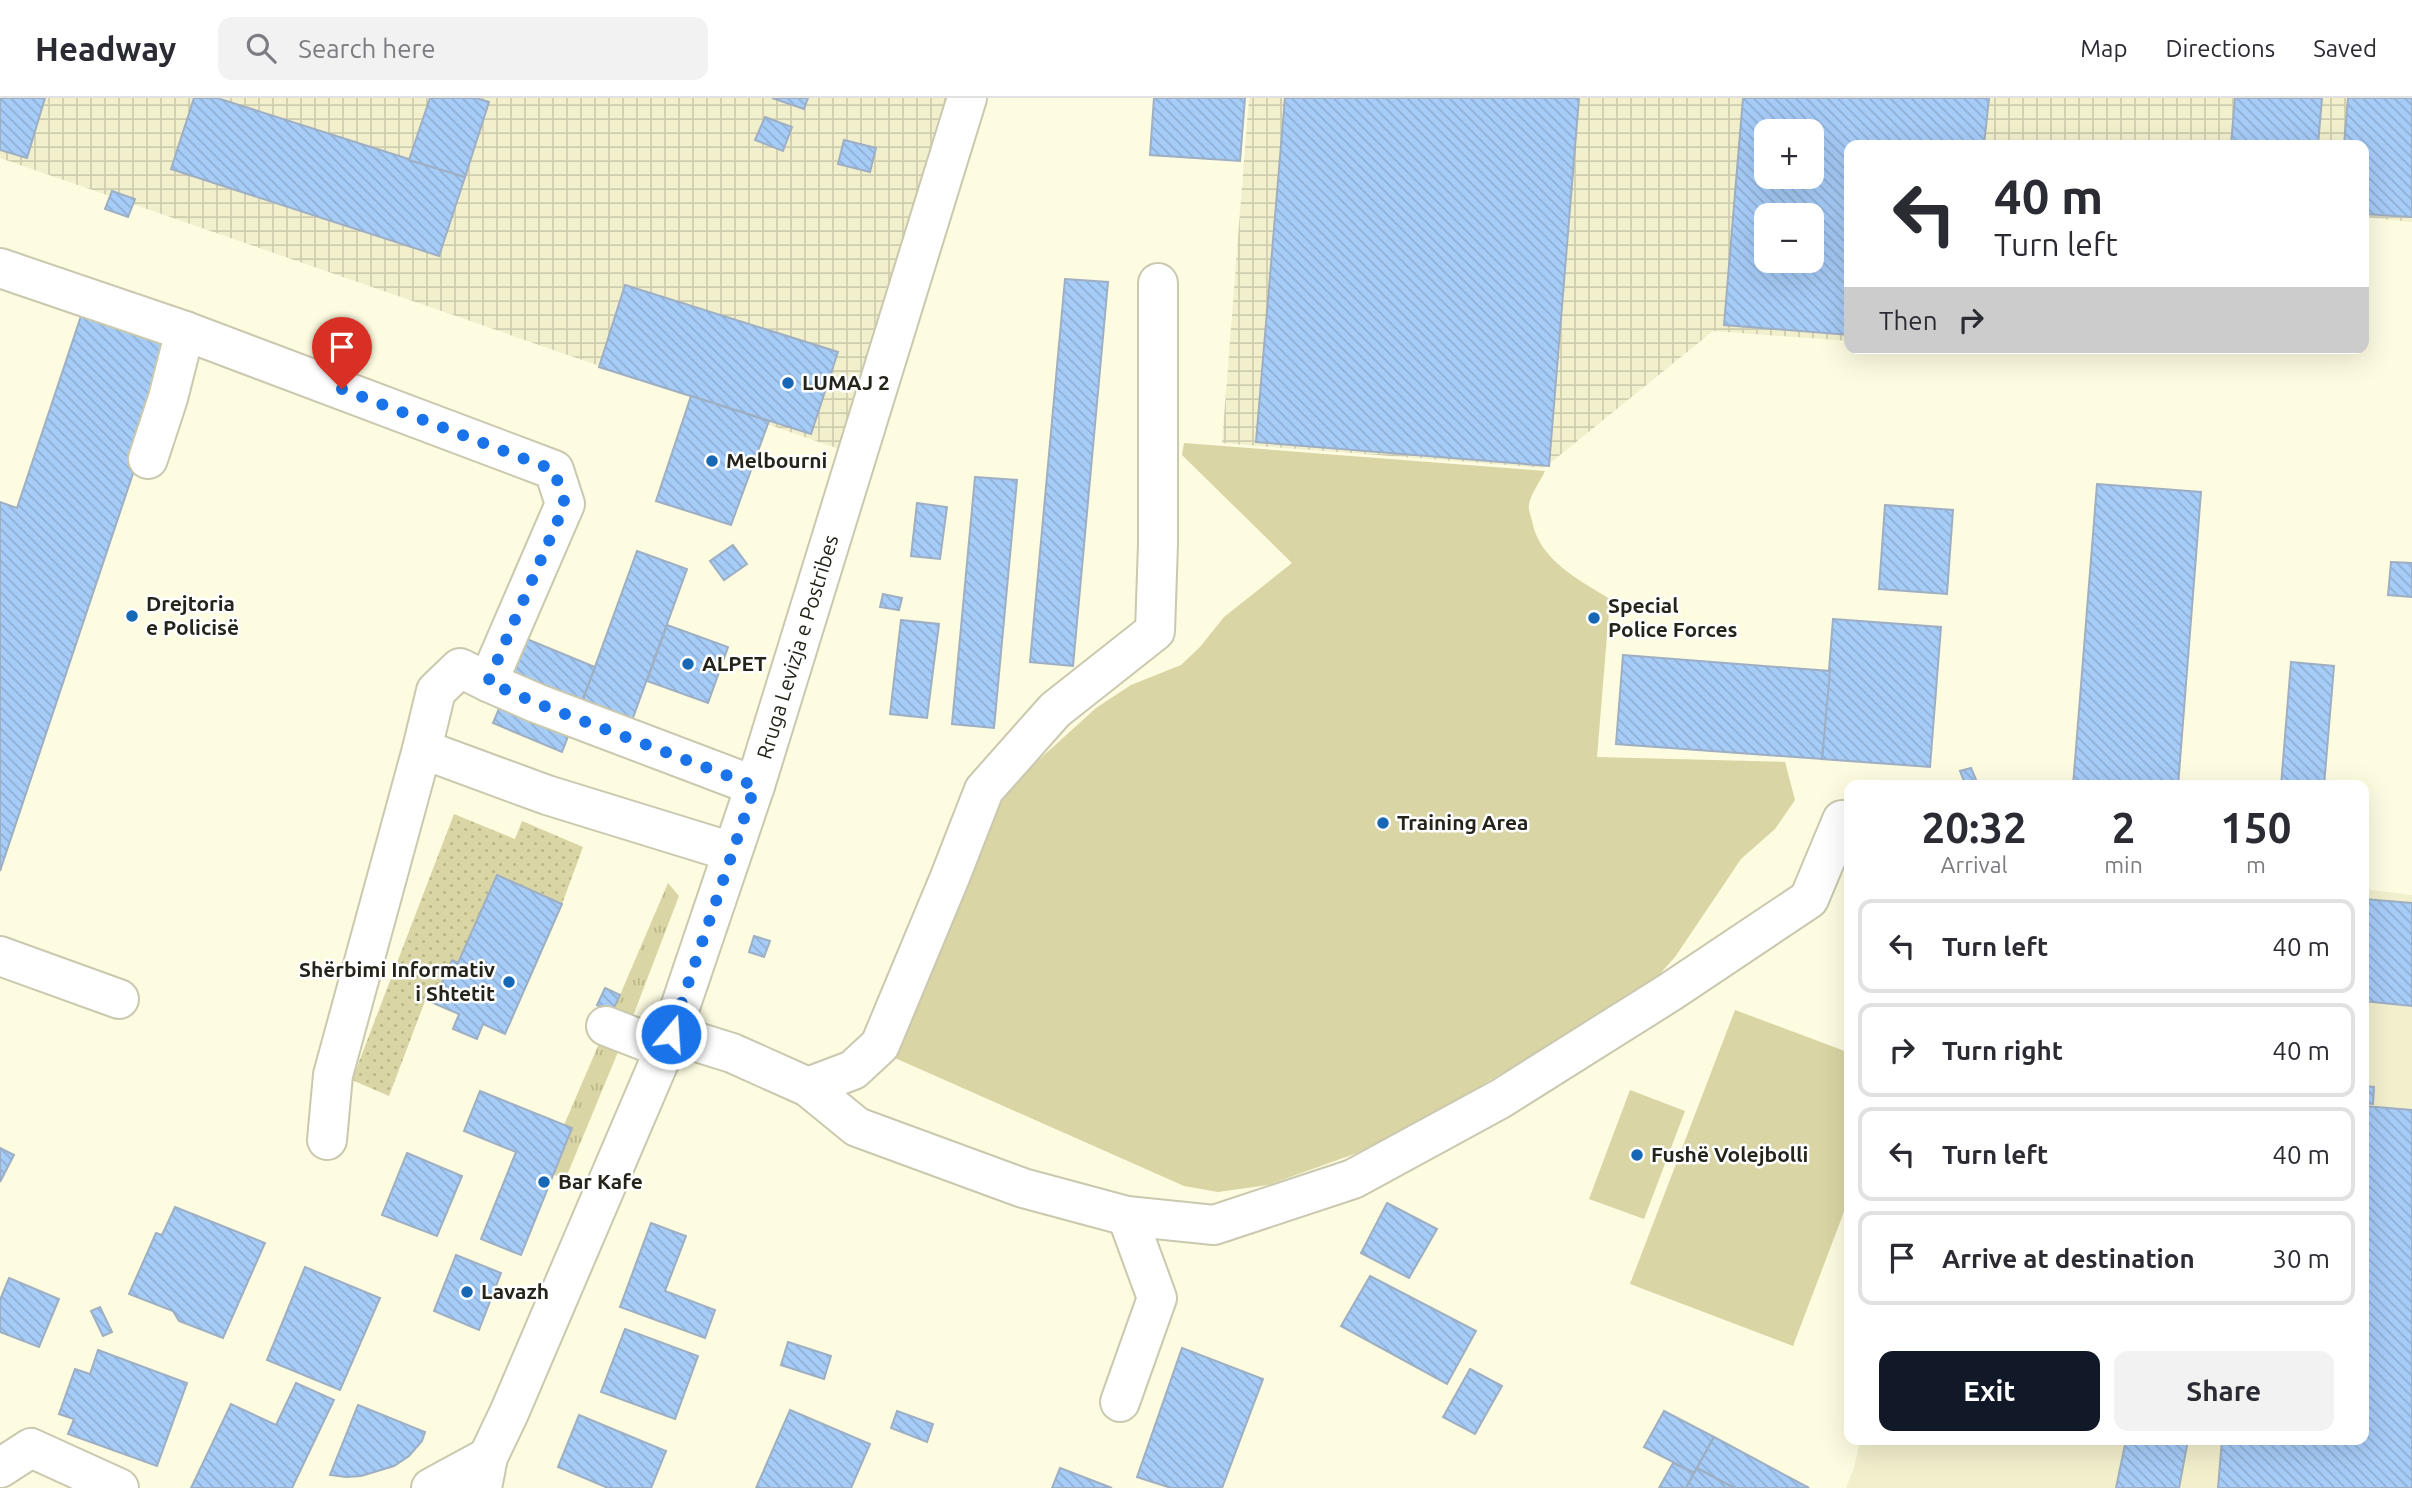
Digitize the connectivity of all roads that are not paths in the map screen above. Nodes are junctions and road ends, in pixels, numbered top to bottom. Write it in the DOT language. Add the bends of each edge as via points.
graph roads {
  1 [pos="967,98"];
  2 [pos="0,268"];
  3 [pos="1158,283"];
  4 [pos="185,331"];
  5 [pos="148,459"];
  6 [pos="488,682"];
  7 [pos="422,749"];
  8 [pos="755,786"];
  9 [pos="1842,820"];
  10 [pos="732,852"];
  11 [pos="0,956"];
  12 [pos="119,999"];
  13 [pos="606,1026"];
  14 [pos="668,1042"];
  15 [pos="808,1087"];
  16 [pos="327,1140"];
  17 [pos="1126,1216"];
  18 [pos="1119,1402"];
  19 [pos="0,1468"];
  20 [pos="485,1473"];
  21 [pos="119,1488"];
  22 [pos="431,1488"];
  1 -- 8 [label="street, Rruga Levizja e Postribes"];
  2 -- 4 [label="street"];
  3 -- 15 [label="street" via="1155,631 1055,710 984,790 880,1045 853,1070"];
  4 -- 5 [label="street"];
  4 -- 6 [label="street" via="554,470 565,504"];
  6 -- 7 [label="street" via="460,668 436,691"];
  6 -- 8 [label="street"];
  7 -- 10 [label="street" via="547,795"];
  7 -- 16 [label="street" via="333,1075"];
  8 -- 10 [label="street, Rruga Levizja e Postribes"];
  9 -- 17 [label="street" via="1809,899 1500,1099 1353,1179 1214,1225"];
  10 -- 14 [label="street, Rruga Levizja e Postribes"];
  11 -- 12 [label="street"];
  13 -- 14 [label="street"];
  14 -- 15 [label="street" via="732,1053"];
  14 -- 20 [label="street, Rruga Levizja e Postribes"];
  15 -- 17 [label="street" via="858,1127 1023,1188"];
  17 -- 18 [label="street" via="1157,1298"];
  19 -- 21 [label="street" via="31,1448"];
  20 -- 22 [label="street"];
}
